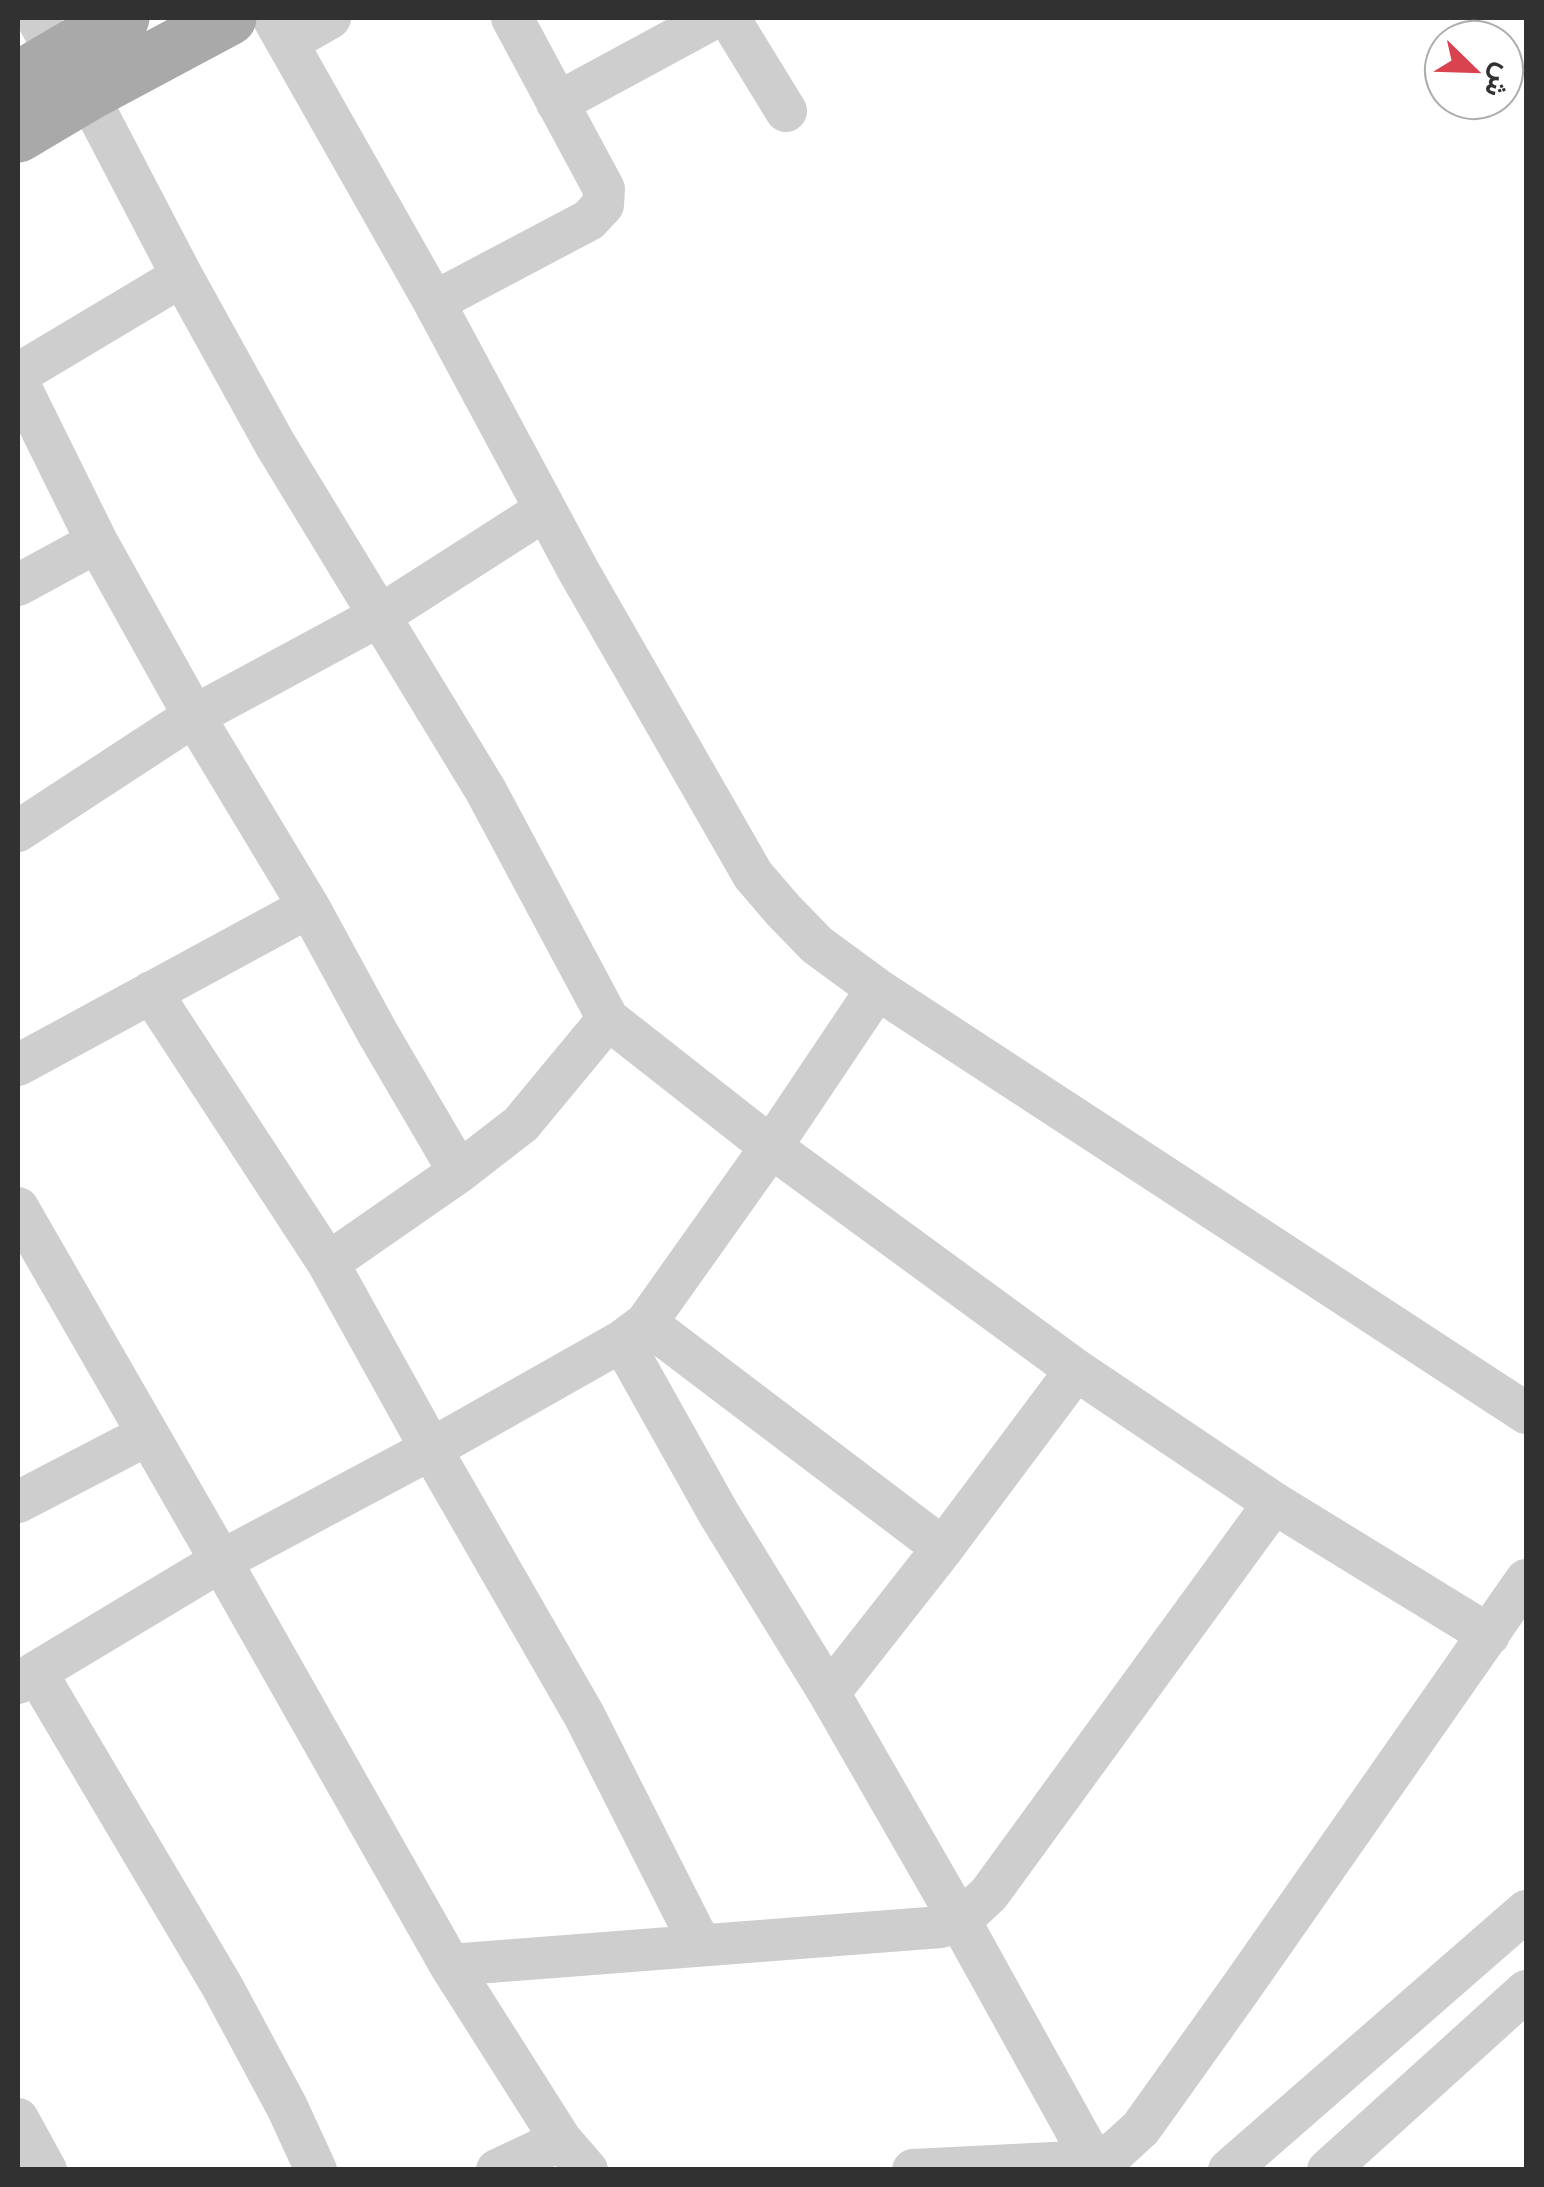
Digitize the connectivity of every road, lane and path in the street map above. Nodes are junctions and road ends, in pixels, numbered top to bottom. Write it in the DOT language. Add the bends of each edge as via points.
graph roads {
  1 [pos="122,18"];
  2 [pos="229,18"];
  3 [pos="330,18"];
  4 [pos="512,18"];
  5 [pos="714,18"];
  6 [pos="729,18"];
  7 [pos="280,30"];
  8 [pos="50,62"];
  9 [pos="557,103"];
  10 [pos="786,111"];
  11 [pos="18,136"];
  12 [pos="182,276"];
  13 [pos="434,302"];
  14 [pos="18,378"];
  15 [pos="545,510"];
  16 [pos="97,542"];
  17 [pos="18,586"];
  18 [pos="381,615"];
  19 [pos="194,716"];
  20 [pos="18,832"];
  21 [pos="309,908"];
  22 [pos="877,989"];
  23 [pos="151,992"];
  24 [pos="608,1019"];
  25 [pos="18,1065"];
  26 [pos="771,1148"];
  27 [pos="459,1172"];
  28 [pos="18,1208"];
  29 [pos="328,1263"];
  30 [pos="634,1332"];
  31 [pos="1076,1370"];
  32 [pos="1526,1413"];
  33 [pos="147,1435"];
  34 [pos="431,1449"];
  35 [pos="18,1502"];
  36 [pos="1274,1502"];
  37 [pos="942,1548"];
  38 [pos="221,1561"];
  39 [pos="1526,1580"];
  40 [pos="1489,1635"];
  41 [pos="27,1678"];
  42 [pos="829,1693"];
  43 [pos="1526,1911"];
  44 [pos="960,1921"];
  45 [pos="700,1944"];
  46 [pos="450,1966"];
  47 [pos="1526,1991"];
  48 [pos="18,2119"];
  49 [pos="574,2155"];
  50 [pos="1093,2161"];
  51 [pos="46,2170"];
  52 [pos="316,2170"];
  53 [pos="497,2170"];
  54 [pos="913,2170"];
  55 [pos="1229,2170"];
  56 [pos="1328,2170"];
  1 -- 8 [label="main road"];
  2 -- 8 [label="main road"];
  3 -- 7 [label="street"];
  4 -- 9 [label="street"];
  5 -- 9 [label="street"];
  6 -- 10 [label="street"];
  7 -- 13 [label="street"];
  8 -- 11 [label="main road"];
  8 -- 12 [label="street"];
  9 -- 13 [label="street" via="604,188 603,205 589,220"];
  12 -- 14 [label="street"];
  12 -- 18 [label="street"];
  13 -- 15 [label="street"];
  14 -- 16 [label="street"];
  15 -- 18 [label="street"];
  15 -- 22 [label="street" via="753,876 817,945"];
  16 -- 17 [label="street"];
  16 -- 19 [label="street"];
  18 -- 19 [label="street"];
  18 -- 24 [label="street" via="486,791"];
  19 -- 20 [label="street"];
  19 -- 21 [label="street"];
  21 -- 23 [label="street"];
  21 -- 27 [label="street"];
  22 -- 26 [label="street"];
  22 -- 32 [label="street"];
  23 -- 25 [label="street"];
  23 -- 29 [label="street"];
  24 -- 26 [label="street"];
  24 -- 27 [label="street" via="521,1124"];
  26 -- 30 [label="street"];
  26 -- 31 [label="street"];
  27 -- 29 [label="street"];
  28 -- 33 [label="street"];
  29 -- 34 [label="street"];
  30 -- 34 [label="street"];
  30 -- 37 [label="street"];
  30 -- 42 [label="street" via="719,1514"];
  31 -- 36 [label="street"];
  31 -- 37 [label="street"];
  33 -- 35 [label="street"];
  33 -- 38 [label="street"];
  34 -- 38 [label="street"];
  34 -- 45 [label="street" via="584,1715"];
  36 -- 40 [label="street"];
  36 -- 44 [label="street" via="989,1894"];
  37 -- 42 [label="street"];
  38 -- 41 [label="street"];
  38 -- 46 [label="street"];
  39 -- 40 [label="street"];
  40 -- 50 [label="street" via="1140,2128 1116,2151"];
  41 -- 52 [label="street" via="222,1986"];
  42 -- 44 [label="street"];
  43 -- 55 [label="street"];
  44 -- 45 [label="street"];
  44 -- 50 [label="street"];
  45 -- 46 [label="street"];
  46 -- 49 [label="street"];
  47 -- 56 [label="street"];
  48 -- 51 [label="street"];
  49 -- 53 [label="street"];
  50 -- 54 [label="street"];
}
